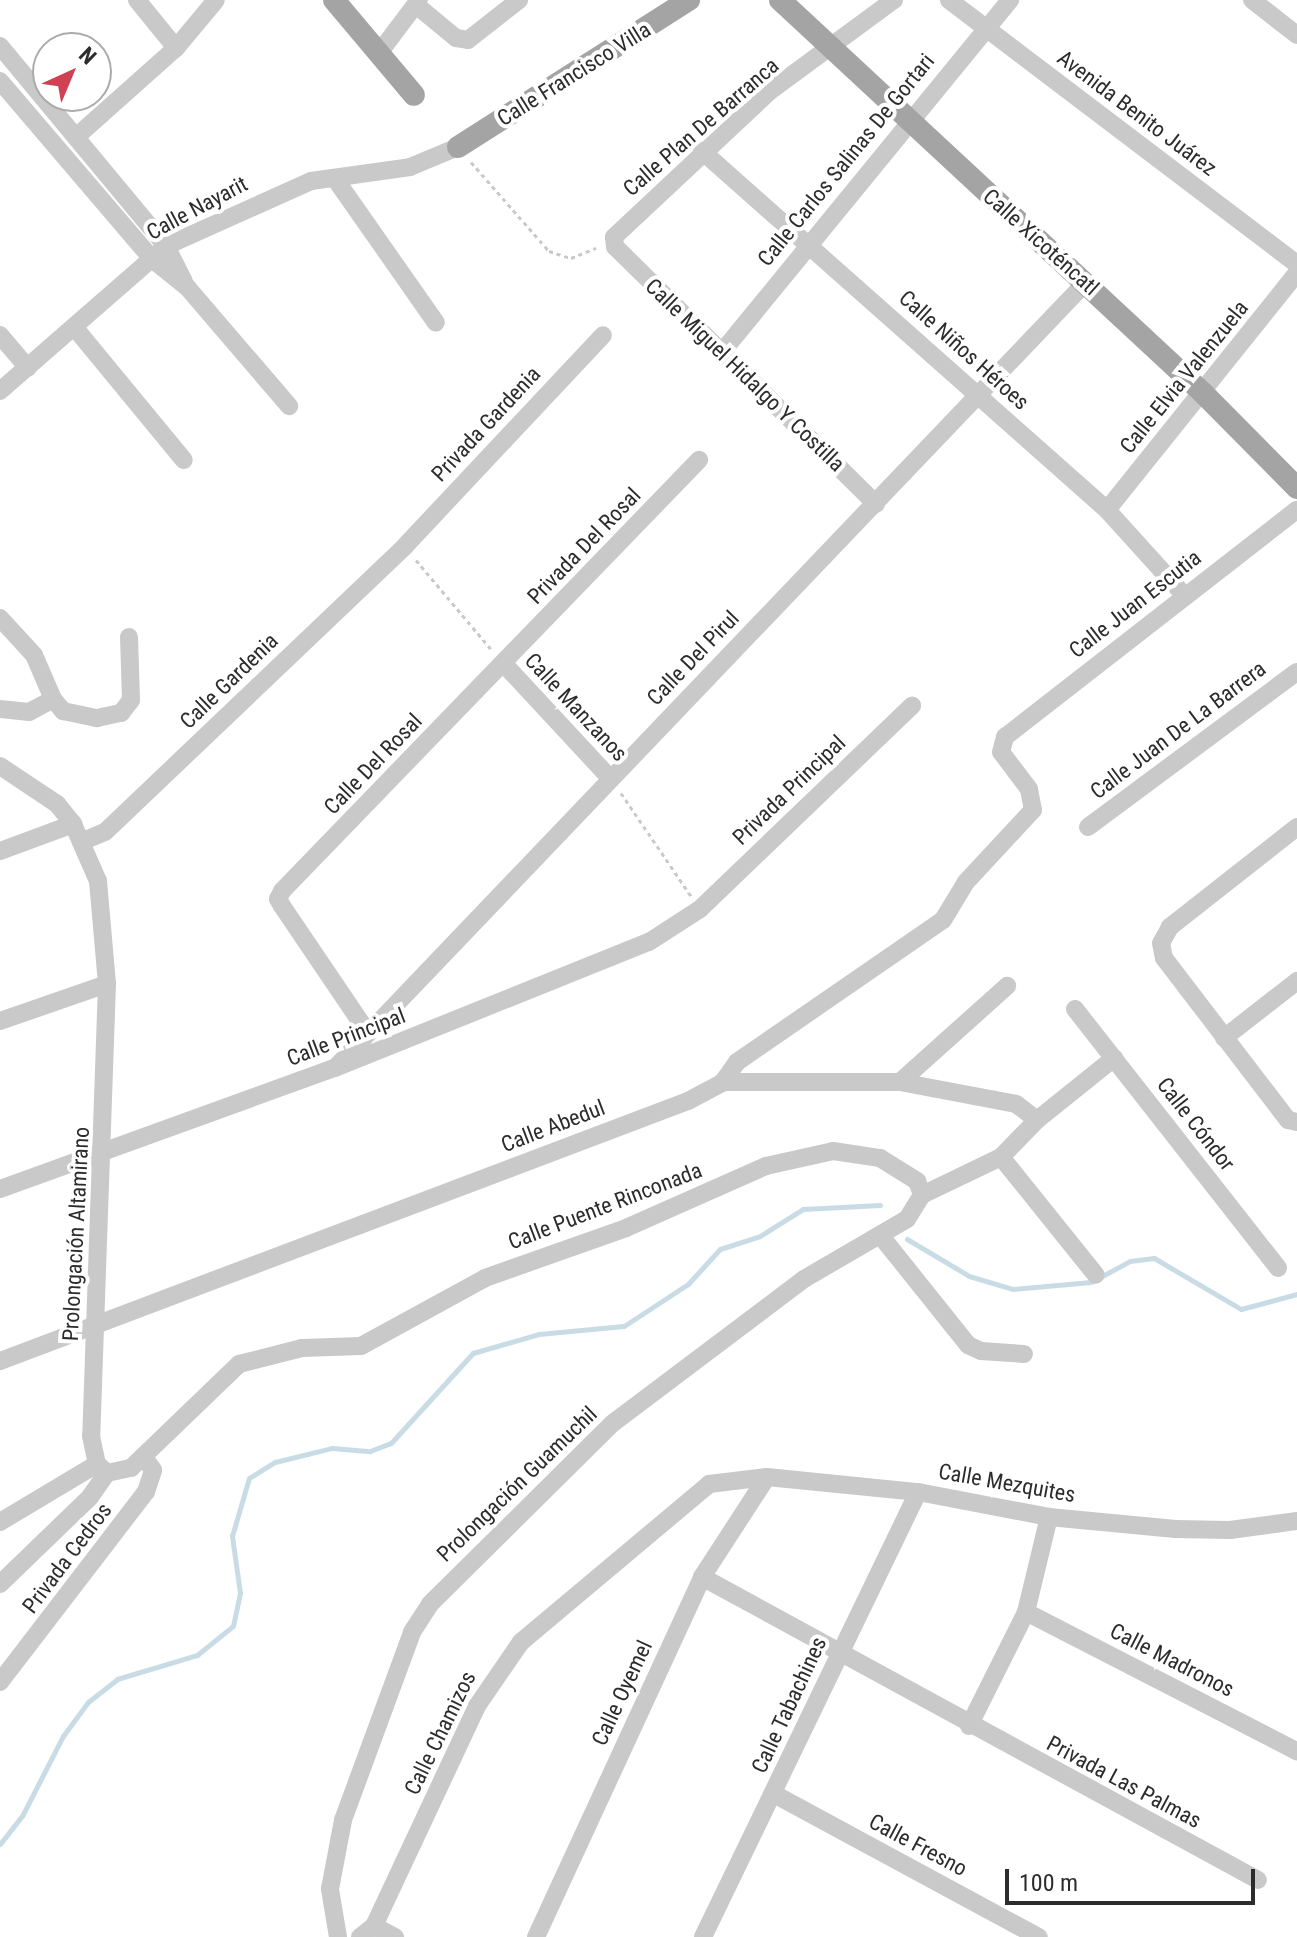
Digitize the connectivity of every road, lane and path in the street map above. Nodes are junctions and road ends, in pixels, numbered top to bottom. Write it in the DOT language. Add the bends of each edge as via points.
graph roads {
  1 [pos="137,0"];
  2 [pos="216,0"];
  3 [pos="334,0"];
  4 [pos="519,0"];
  5 [pos="689,0"];
  6 [pos="780,0"];
  7 [pos="894,0"];
  8 [pos="949,0"];
  9 [pos="1010,0"];
  10 [pos="1252,0"];
  11 [pos="418,2"];
  12 [pos="986,29"];
  13 [pos="1297,35"];
  14 [pos="0,46"];
  15 [pos="176,48"];
  16 [pos="831,51"];
  17 [pos="379,53"];
  18 [pos="0,81"];
  19 [pos="414,95"];
  20 [pos="909,121"];
  21 [pos="76,137"];
  22 [pos="458,147"];
  23 [pos="702,151"];
  24 [pos="336,180"];
  25 [pos="808,242"];
  26 [pos="615,244"];
  27 [pos="159,253"];
  28 [pos="1297,264"];
  29 [pos="1297,273"];
  30 [pos="1086,282"];
  31 [pos="436,323"];
  32 [pos="75,328"];
  33 [pos="0,335"];
  34 [pos="603,335"];
  35 [pos="722,352"];
  36 [pos="28,368"];
  37 [pos="0,391"];
  38 [pos="1203,393"];
  39 [pos="979,396"];
  40 [pos="289,406"];
  41 [pos="184,460"];
  42 [pos="699,460"];
  43 [pos="1297,488"];
  44 [pos="876,504"];
  45 [pos="1107,510"];
  46 [pos="1297,510"];
  47 [pos="405,546"];
  48 [pos="1184,595"];
  49 [pos="0,618"];
  50 [pos="129,637"];
  51 [pos="504,664"];
  52 [pos="1297,672"];
  53 [pos="53,699"];
  54 [pos="912,706"];
  55 [pos="0,709"];
  56 [pos="0,766"];
  57 [pos="610,778"];
  58 [pos="1034,802"];
  59 [pos="1088,827"];
  60 [pos="1297,827"];
  61 [pos="77,833"];
  62 [pos="0,851"];
  63 [pos="700,909"];
  64 [pos="1297,981"];
  65 [pos="107,984"];
  66 [pos="1007,986"];
  67 [pos="1075,1009"];
  68 [pos="0,1021"];
  69 [pos="366,1030"];
  70 [pos="1224,1038"];
  71 [pos="1114,1058"];
  72 [pos="335,1068"];
  73 [pos="723,1082"];
  74 [pos="900,1082"];
  75 [pos="1037,1120"];
  76 [pos="1297,1122"];
  77 [pos="105,1151"];
  78 [pos="1001,1157"];
  79 [pos="0,1189"];
  80 [pos="922,1195"];
  81 [pos="880,1235"];
  82 [pos="1278,1268"];
  83 [pos="1096,1275"];
  84 [pos="96,1325"];
  85 [pos="1024,1354"];
  86 [pos="0,1361"];
  87 [pos="144,1457"];
  88 [pos="102,1468"];
  89 [pos="767,1477"];
  90 [pos="709,1484"];
  91 [pos="918,1492"];
  92 [pos="1049,1517"];
  93 [pos="1297,1521"];
  94 [pos="0,1522"];
  95 [pos="702,1577"];
  96 [pos="0,1584"];
  97 [pos="1026,1612"];
  98 [pos="838,1653"];
  99 [pos="0,1682"];
  100 [pos="969,1726"];
  101 [pos="1297,1751"];
  102 [pos="774,1794"];
  103 [pos="1258,1880"];
  104 [pos="367,1931"];
  105 [pos="709,1935"];
  106 [pos="338,1937"];
  107 [pos="395,1937"];
  108 [pos="536,1937"];
  109 [pos="1039,1937"];
  1 -- 15 [label="street"];
  2 -- 15 [label="street"];
  3 -- 17 [label="main road"];
  4 -- 11 [label="street" via="468,40 456,38"];
  5 -- 22 [label="main road, Calle Francisco Villa"];
  6 -- 16 [label="main road, Calle Xicoténcatl"];
  7 -- 16 [label="street, Calle Plan De Barranca"];
  8 -- 12 [label="street, Avenida Benito Juárez"];
  9 -- 12 [label="street, Calle Carlos Salinas De Gortari"];
  10 -- 13 [label="street"];
  11 -- 17 [label="street"];
  12 -- 20 [label="street, Calle Carlos Salinas De Gortari"];
  12 -- 28 [label="street, Avenida Benito Juárez"];
  14 -- 21 [label="street"];
  15 -- 21 [label="street"];
  16 -- 20 [label="main road, Calle Xicoténcatl"];
  16 -- 23 [label="street, Calle Plan De Barranca" via="770,91"];
  17 -- 19 [label="main road"];
  18 -- 27 [label="street"];
  20 -- 25 [label="street, Calle Carlos Salinas De Gortari"];
  20 -- 30 [label="main road, Calle Xicoténcatl"];
  21 -- 27 [label="street"];
  22 -- 24 [label="street, Calle Nayarit" via="433,161"];
  22 -- 26 [label="path" via="549,251 571,258"];
  23 -- 25 [label="street, Calle Niños Héroes"];
  23 -- 26 [label="street, Calle Plan De Barranca"];
  24 -- 27 [label="street, Calle Nayarit" via="311,181 275,194"];
  24 -- 31 [label="street"];
  25 -- 35 [label="street, Calle Carlos Salinas De Gortari"];
  25 -- 39 [label="street, Calle Niños Héroes"];
  26 -- 35 [label="street, Calle Miguel Hidalgo Y Costilla"];
  27 -- 32 [label="street, Calle Nayarit"];
  27 -- 40 [label="street"];
  29 -- 38 [label="street, Calle Elvia Valenzuela"];
  30 -- 38 [label="main road, Calle Xicoténcatl"];
  30 -- 39 [label="street, Calle Del Pirul"];
  32 -- 36 [label="street, Calle Nayarit"];
  32 -- 41 [label="street"];
  33 -- 36 [label="street"];
  34 -- 47 [label="street, Privada Gardenia"];
  35 -- 44 [label="street, Calle Miguel Hidalgo Y Costilla"];
  36 -- 37 [label="street, Calle Nayarit"];
  38 -- 43 [label="main road, Calle Xicoténcatl"];
  38 -- 45 [label="street, Calle Elvia Valenzuela"];
  39 -- 44 [label="street, Calle Del Pirul"];
  39 -- 45 [label="street, Calle Niños Héroes"];
  42 -- 51 [label="street, Privada Del Rosal"];
  44 -- 57 [label="street, Calle Del Pirul"];
  45 -- 48 [label="street, Calle Niños Héroes"];
  46 -- 48 [label="street, Calle Juan Escutia"];
  47 -- 51 [label="path, Calle Manzanos"];
  47 -- 61 [label="street, Calle Gardenia" via="105,832"];
  48 -- 58 [label="street, Calle Juan Escutia" via="1005,737 1001,752"];
  49 -- 53 [label="street" via="34,655"];
  50 -- 53 [label="street" via="131,700 121,713 97,718 63,711"];
  51 -- 57 [label="street, Calle Manzanos"];
  51 -- 69 [label="street, Calle Del Rosal" via="278,899"];
  52 -- 59 [label="street, Calle Juan De La Barrera"];
  53 -- 55 [label="street" via="29,712"];
  54 -- 63 [label="street, Privada Principal"];
  56 -- 61 [label="street" via="57,804"];
  57 -- 63 [label="path, Calle Manzanos"];
  57 -- 69 [label="street, Calle Del Pirul"];
  58 -- 73 [label="street, Calle Abedul" via="966,882 943,920 737,1062"];
  60 -- 70 [label="street" via="1170,927 1161,943 1164,958"];
  61 -- 62 [label="street, Calle Gardenia"];
  61 -- 65 [label="street, Prolongación Altamirano" via="98,881"];
  63 -- 72 [label="street, Calle Principal" via="649,942"];
  64 -- 70 [label="street"];
  65 -- 68 [label="street"];
  65 -- 77 [label="street, Prolongación Altamirano"];
  66 -- 74 [label="street"];
  67 -- 71 [label="street, Calle Cóndor"];
  69 -- 72 [label="street, Calle Del Pirul"];
  70 -- 76 [label="street" via="1288,1120"];
  71 -- 75 [label="street"];
  71 -- 82 [label="street, Calle Cóndor"];
  72 -- 77 [label="street, Calle Principal"];
  73 -- 74 [label="street"];
  73 -- 84 [label="street, Calle Abedul" via="688,1101"];
  74 -- 75 [label="street" via="1016,1104"];
  75 -- 78 [label="street"];
  77 -- 79 [label="street, Calle Principal"];
  77 -- 84 [label="street, Prolongación Altamirano"];
  78 -- 80 [label="street"];
  78 -- 83 [label="street"];
  80 -- 81 [label="street, Prolongación Guamuchil" via="907,1219"];
  80 -- 87 [label="street, Calle Puente Rinconada" via="917,1181 900,1166 880,1158 833,1151 766,1166 626,1228 485,1278 361,1346 302,1348 239,1364"];
  81 -- 85 [label="street" via="968,1345"];
  81 -- 106 [label="street, Prolongación Guamuchil" via="804,1279 613,1423 430,1604 412,1632 343,1820 330,1889"];
  84 -- 86 [label="street, Calle Abedul"];
  84 -- 88 [label="street, Prolongación Altamirano" via="91,1436"];
  87 -- 88 [label="street, Calle Puente Rinconada" via="119,1473"];
  87 -- 99 [label="street, Privada Cedros" via="153,1470 146,1492"];
  88 -- 94 [label="street, Calle Puente Rinconada"];
  88 -- 96 [label="street" via="90,1497"];
  89 -- 90 [label="street, Calle Mezquites"];
  89 -- 91 [label="street, Calle Mezquites"];
  89 -- 95 [label="street, Calle Oyemel"];
  90 -- 104 [label="street, Calle Chamizos" via="521,1642 497,1672"];
  91 -- 92 [label="street, Calle Mezquites"];
  91 -- 98 [label="street, Calle Tabachines"];
  92 -- 93 [label="street, Calle Mezquites" via="1230,1530"];
  92 -- 97 [label="street"];
  95 -- 98 [label="street, Privada Las Palmas"];
  95 -- 108 [label="street, Calle Oyemel"];
  97 -- 100 [label="street"];
  97 -- 101 [label="street, Calle Madronos"];
  98 -- 100 [label="street, Privada Las Palmas"];
  98 -- 102 [label="street, Calle Tabachines"];
  100 -- 103 [label="street, Privada Las Palmas"];
  102 -- 105 [label="street, Calle Tabachines"];
  102 -- 109 [label="street, Calle Fresno"];
  104 -- 107 [label="street"];
}
